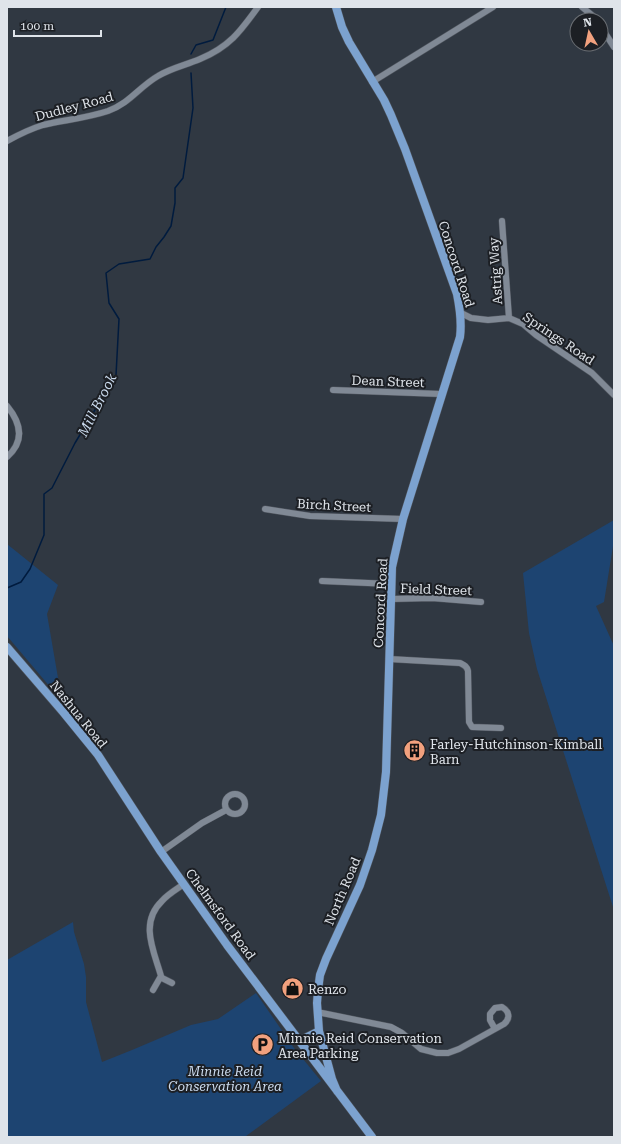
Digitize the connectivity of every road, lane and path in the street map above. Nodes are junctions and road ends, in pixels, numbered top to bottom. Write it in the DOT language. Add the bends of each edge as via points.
graph roads {
  1 [pos="258,7"];
  2 [pos="336,7"];
  3 [pos="493,7"];
  4 [pos="372,82"];
  5 [pos="7,142"];
  6 [pos="502,222"];
  7 [pos="461,313"];
  8 [pos="509,318"];
  9 [pos="333,390"];
  10 [pos="441,394"];
  11 [pos="614,395"];
  12 [pos="7,406"];
  13 [pos="7,457"];
  14 [pos="265,509"];
  15 [pos="402,519"];
  16 [pos="322,581"];
  17 [pos="391,584"];
  18 [pos="391,599"];
  19 [pos="481,602"];
  20 [pos="7,647"];
  21 [pos="389,659"];
  22 [pos="501,728"];
  23 [pos="126,800"];
  24 [pos="226,810"];
  25 [pos="161,852"];
  26 [pos="184,884"];
  27 [pos="161,976"];
  28 [pos="172,983"];
  29 [pos="153,990"];
  30 [pos="317,1012"];
  31 [pos="495,1029"];
  32 [pos="319,1031"];
  33 [pos="299,1041"];
  34 [pos="337,1091"];
  35 [pos="372,1137"];
  1 -- 5 [label="street, Dudley Road" via="243,28 226,44 208,56 157,76 116,107 87,117 43,125"];
  2 -- 4 [label="main road, Concord Road" via="349,42"];
  3 -- 4 [label="street"];
  4 -- 7 [label="main road, Concord Road" via="384,100 405,149 457,294"];
  6 -- 8 [label="street, Astrig Way"];
  7 -- 8 [label="street, Springs Road" via="471,318 488,320"];
  7 -- 10 [label="main road, Concord Road" via="460,337"];
  8 -- 11 [label="street, Springs Road" via="523,324 578,362"];
  9 -- 10 [label="street, Dean Street"];
  10 -- 15 [label="main road, Concord Road"];
  12 -- 13 [label="street" via="17,420 19,436 18,443"];
  14 -- 15 [label="street, Birch Street" via="310,516"];
  15 -- 17 [label="main road, Concord Road" via="392,566"];
  16 -- 17 [label="street"];
  17 -- 18 [label="main road, Concord Road"];
  18 -- 19 [label="street, Field Street" via="432,598"];
  18 -- 21 [label="main road, Concord Road"];
  20 -- 23 [label="main road, Nashua Road" via="86,741"];
  21 -- 22 [label="street" via="460,663 467,667 470,725"];
  21 -- 30 [label="main road, North Road" via="386,772 380,815 360,885 323,966"];
  23 -- 25 [label="main road, Chelmsford Road"];
  24 -- 25 [label="street" via="206,820"];
  25 -- 26 [label="main road, Chelmsford Road"];
  26 -- 27 [label="street" via="160,902 150,921 150,938"];
  26 -- 33 [label="main road, Chelmsford Road"];
  27 -- 28 [label="street"];
  27 -- 29 [label="street"];
  30 -- 31 [label="street" via="391,1027 421,1048 437,1053 459,1049"];
  30 -- 32 [label="main road, North Road"];
  32 -- 33 [label="main road"];
  32 -- 34 [label="main road, North Road"];
  33 -- 34 [label="main road"];
  34 -- 35 [label="main road"];
}
